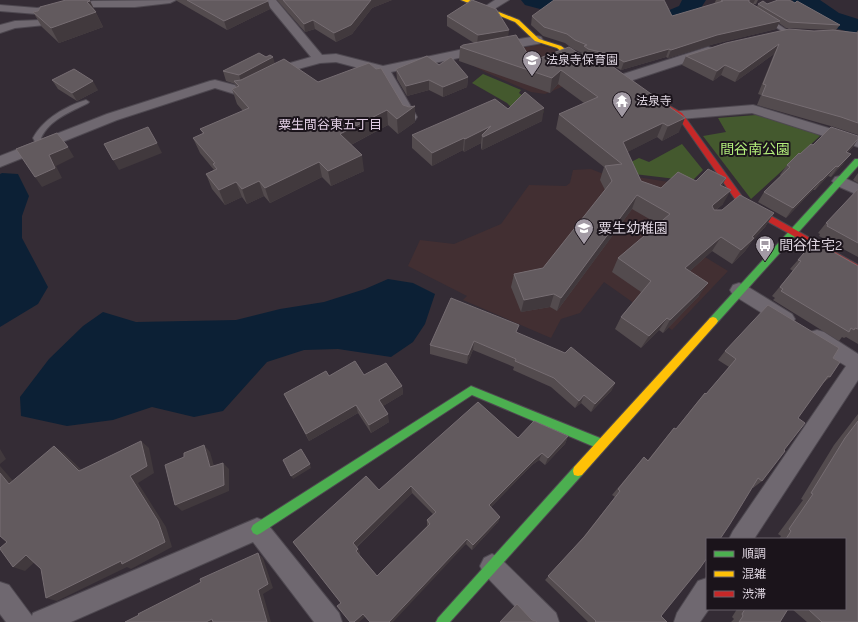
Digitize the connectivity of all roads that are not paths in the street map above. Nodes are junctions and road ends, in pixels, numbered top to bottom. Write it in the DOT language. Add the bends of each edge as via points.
graph roads {
  1 [pos="170,0"];
  2 [pos="270,0"];
  3 [pos="464,0"];
  4 [pos="503,0"];
  5 [pos="0,8"];
  6 [pos="487,9"];
  7 [pos="763,18"];
  8 [pos="41,23"];
  9 [pos="0,29"];
  10 [pos="797,34"];
  11 [pos="769,36"];
  12 [pos="537,40"];
  13 [pos="718,48"];
  14 [pos="319,59"];
  15 [pos="598,67"];
  16 [pos="383,70"];
  17 [pos="619,77"];
  18 [pos="635,87"];
  19 [pos="654,99"];
  20 [pos="86,102"];
  21 [pos="680,115"];
  22 [pos="410,117"];
  23 [pos="858,142"];
  24 [pos="41,145"];
  25 [pos="858,161"];
  26 [pos="0,162"];
  27 [pos="840,181"];
  28 [pos="858,190"];
  29 [pos="792,232"];
  30 [pos="858,268"];
  31 [pos="739,290"];
  32 [pos="858,364"];
  33 [pos="601,444"];
  34 [pos="257,529"];
  35 [pos="742,538"];
  36 [pos="492,566"];
  37 [pos="706,592"];
  38 [pos="0,594"];
  39 [pos="22,622"];
  40 [pos="42,622"];
  41 [pos="330,622"];
  42 [pos="442,622"];
  43 [pos="547,622"];
  44 [pos="686,622"];
  1 -- 5 [label="street" via="135,4 93,4 37,11"];
  2 -- 14 [label="street"];
  3 -- 6 [label="street"];
  4 -- 6 [label="street"];
  6 -- 12 [label="street" via="517,21"];
  7 -- 10 [label="lane"];
  8 -- 9 [label="street"];
  10 -- 11 [label="street"];
  12 -- 15 [label="street" via="559,47 580,63"];
  12 -- 16 [label="street"];
  13 -- 17 [label="street"];
  14 -- 16 [label="street" via="336,58"];
  14 -- 24 [label="street" via="287,68 245,90 238,91 215,84 112,117"];
  16 -- 22 [label="street"];
  17 -- 18 [label="street"];
  19 -- 21 [label="street"];
  20 -- 24 [label="lane" via="52,120 40,130 37,138"];
  21 -- 23 [label="street" via="753,109"];
  21 -- 29 [label="street" via="736,199"];
  24 -- 26 [label="street"];
  25 -- 27 [label="street"];
  27 -- 28 [label="street"];
  27 -- 29 [label="street"];
  29 -- 30 [label="street"];
  29 -- 31 [label="street"];
  31 -- 32 [label="street"];
  31 -- 33 [label="street"];
  32 -- 35 [label="street"];
  33 -- 34 [label="street" via="471,390"];
  33 -- 36 [label="street"];
  34 -- 40 [label="street"];
  34 -- 41 [label="street"];
  36 -- 42 [label="street"];
  36 -- 43 [label="street"];
  37 -- 44 [label="street"];
  38 -- 39 [label="street"];
}
